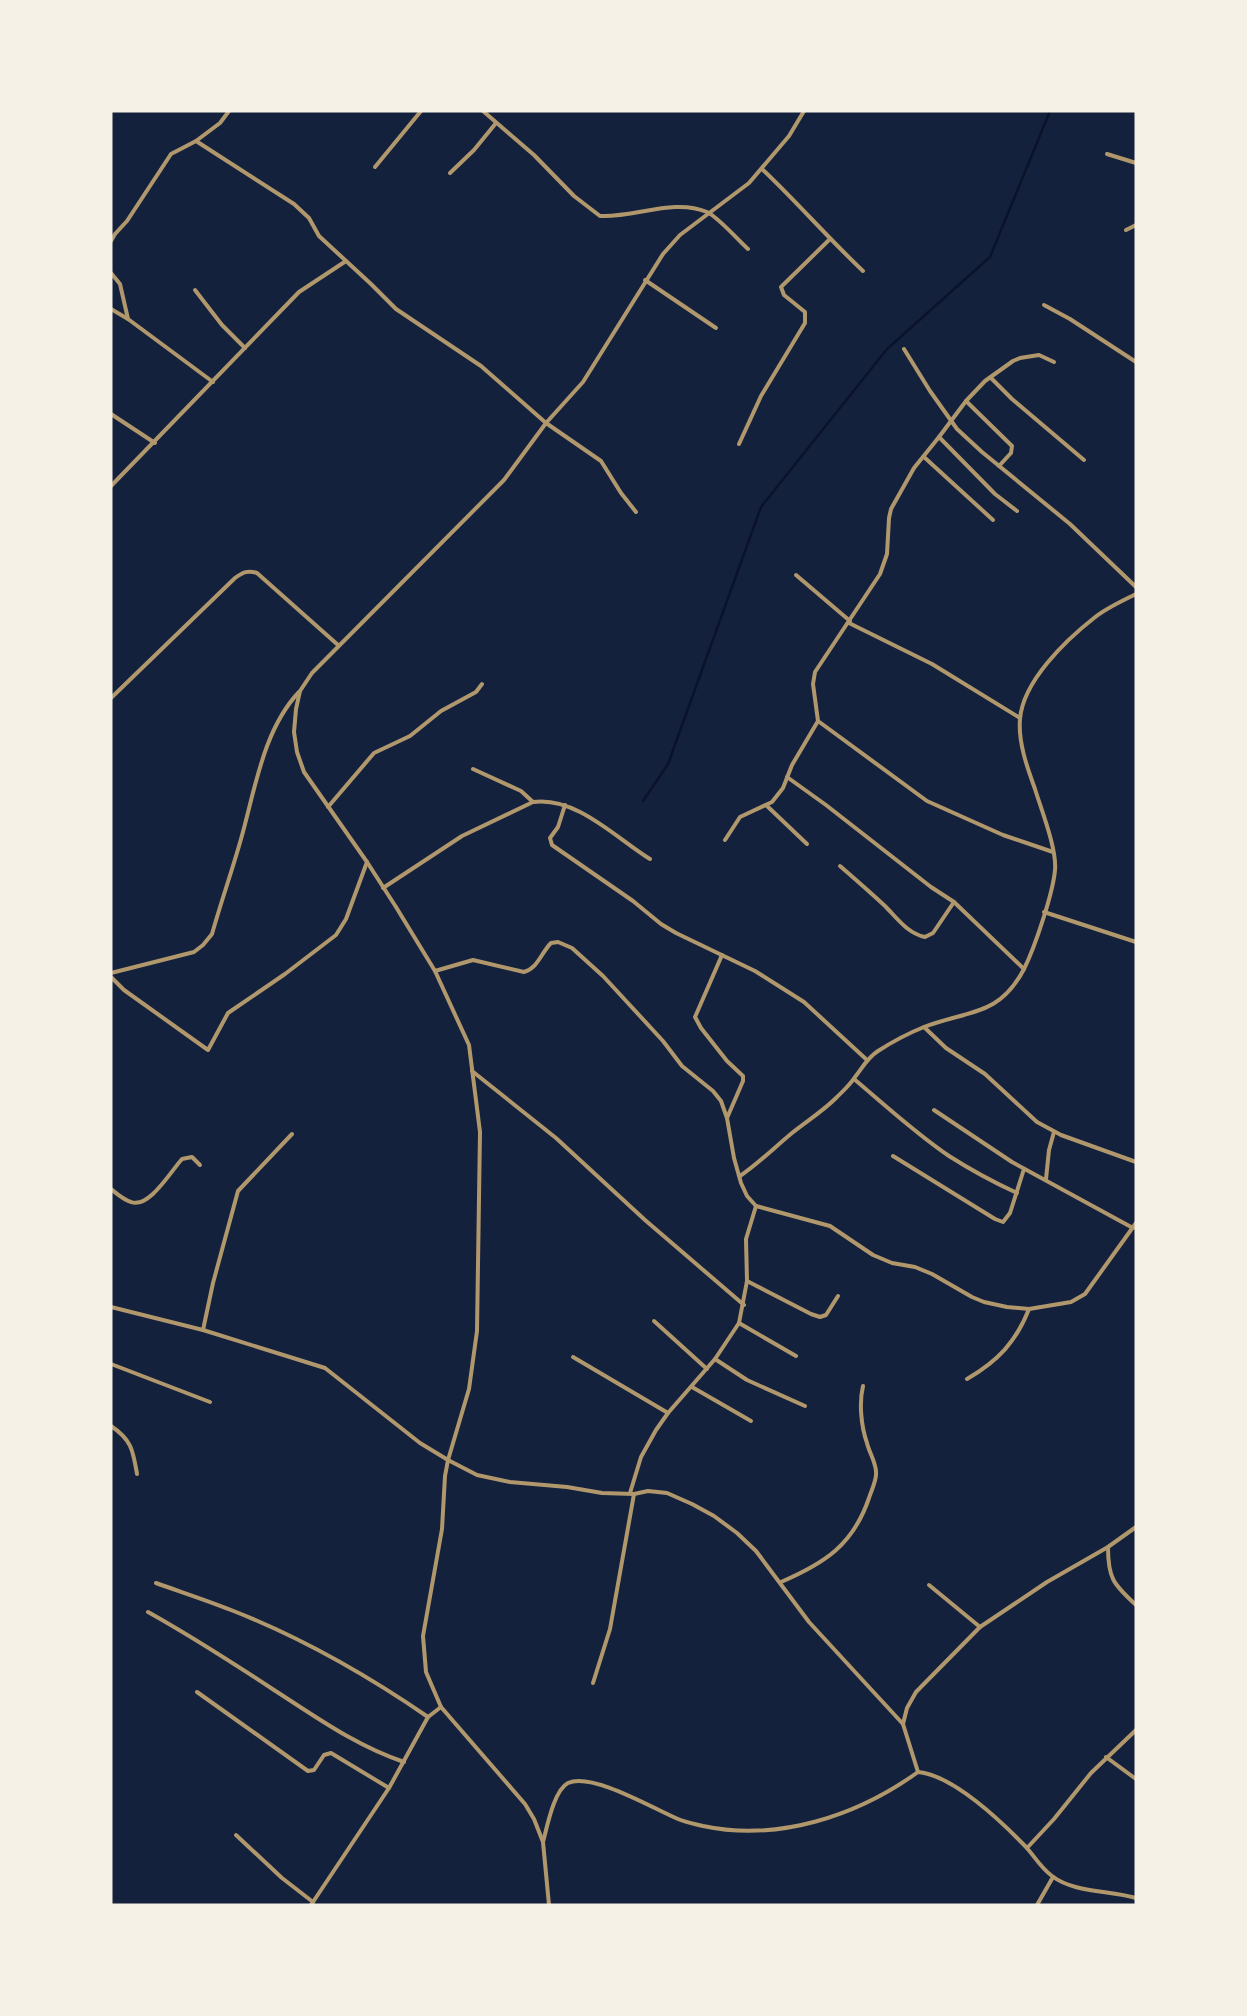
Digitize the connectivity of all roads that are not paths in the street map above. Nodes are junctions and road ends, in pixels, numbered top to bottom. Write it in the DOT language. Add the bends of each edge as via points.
graph roads {
  1 [pos="229,111"];
  2 [pos="421,111"];
  3 [pos="483,111"];
  4 [pos="804,111"];
  5 [pos="496,123"];
  6 [pos="196,141"];
  7 [pos="1107,154"];
  8 [pos="1136,163"];
  9 [pos="375,168"];
  10 [pos="762,169"];
  11 [pos="450,173"];
  12 [pos="709,213"];
  13 [pos="1136,225"];
  14 [pos="1126,230"];
  15 [pos="830,239"];
  16 [pos="111,241"];
  17 [pos="748,248"];
  18 [pos="346,261"];
  19 [pos="863,271"];
  20 [pos="111,273"];
  21 [pos="645,280"];
  22 [pos="195,290"];
  23 [pos="1044,305"];
  24 [pos="111,309"];
  25 [pos="128,320"];
  26 [pos="716,328"];
  27 [pos="245,348"];
  28 [pos="904,349"];
  29 [pos="1054,362"];
  30 [pos="1136,362"];
  31 [pos="991,378"];
  32 [pos="213,382"];
  33 [pos="966,401"];
  34 [pos="111,414"];
  35 [pos="952,421"];
  36 [pos="546,423"];
  37 [pos="939,438"];
  38 [pos="155,442"];
  39 [pos="738,444"];
  40 [pos="924,457"];
  41 [pos="1084,460"];
  42 [pos="999,466"];
  43 [pos="111,486"];
  44 [pos="1017,511"];
  45 [pos="636,512"];
  46 [pos="993,520"];
  47 [pos="796,576"];
  48 [pos="1136,587"];
  49 [pos="1136,594"];
  50 [pos="850,622"];
  51 [pos="338,645"];
  52 [pos="482,684"];
  53 [pos="300,691"];
  54 [pos="111,698"];
  55 [pos="1020,718"];
  56 [pos="818,721"];
  57 [pos="473,769"];
  58 [pos="787,777"];
  59 [pos="533,802"];
  60 [pos="766,805"];
  61 [pos="565,806"];
  62 [pos="328,807"];
  63 [pos="724,840"];
  64 [pos="807,844"];
  65 [pos="1053,852"];
  66 [pos="650,859"];
  67 [pos="367,862"];
  68 [pos="840,866"];
  69 [pos="383,888"];
  70 [pos="954,902"];
  71 [pos="1044,912"];
  72 [pos="1136,942"];
  73 [pos="722,956"];
  74 [pos="1024,968"];
  75 [pos="435,971"];
  76 [pos="111,973"];
  77 [pos="111,977"];
  78 [pos="924,1027"];
  79 [pos="867,1060"];
  80 [pos="472,1071"];
  81 [pos="854,1078"];
  82 [pos="934,1110"];
  83 [pos="727,1118"];
  84 [pos="1054,1132"];
  85 [pos="292,1134"];
  86 [pos="893,1156"];
  87 [pos="1136,1162"];
  88 [pos="200,1165"];
  89 [pos="1024,1169"];
  90 [pos="740,1176"];
  91 [pos="1046,1179"];
  92 [pos="111,1189"];
  93 [pos="1017,1193"];
  94 [pos="756,1206"];
  95 [pos="1136,1223"];
  96 [pos="1133,1228"];
  97 [pos="747,1281"];
  98 [pos="838,1296"];
  99 [pos="744,1305"];
  100 [pos="111,1307"];
  101 [pos="1030,1309"];
  102 [pos="654,1321"];
  103 [pos="739,1323"];
  104 [pos="203,1330"];
  105 [pos="796,1356"];
  106 [pos="573,1357"];
  107 [pos="715,1359"];
  108 [pos="111,1364"];
  109 [pos="707,1369"];
  110 [pos="967,1379"];
  111 [pos="863,1386"];
  112 [pos="692,1387"];
  113 [pos="210,1402"];
  114 [pos="805,1406"];
  115 [pos="668,1413"];
  116 [pos="750,1421"];
  117 [pos="111,1426"];
  118 [pos="448,1460"];
  119 [pos="137,1474"];
  120 [pos="632,1493"];
  121 [pos="1136,1526"];
  122 [pos="1108,1547"];
  123 [pos="781,1582"];
  124 [pos="156,1583"];
  125 [pos="929,1585"];
  126 [pos="1136,1605"];
  127 [pos="148,1612"];
  128 [pos="980,1627"];
  129 [pos="593,1683"];
  130 [pos="198,1692"];
  131 [pos="441,1707"];
  132 [pos="428,1717"];
  133 [pos="903,1724"];
  134 [pos="1136,1730"];
  135 [pos="1106,1757"];
  136 [pos="404,1762"];
  137 [pos="918,1772"];
  138 [pos="1136,1779"];
  139 [pos="389,1788"];
  140 [pos="236,1835"];
  141 [pos="542,1842"];
  142 [pos="1027,1848"];
  143 [pos="1053,1877"];
  144 [pos="1136,1898"];
  145 [pos="312,1903"];
  146 [pos="549,1905"];
  147 [pos="1037,1905"];
  1 -- 6 [label="street" via="220,123"];
  2 -- 9 [label="street"];
  3 -- 5 [label="street"];
  4 -- 10 [label="street"];
  5 -- 11 [label="street"];
  5 -- 12 [label="street" via="600,216 672,208"];
  6 -- 16 [label="street" via="171,154"];
  6 -- 18 [label="street" via="294,204 309,218 319,236"];
  7 -- 8 [label="street"];
  10 -- 12 [label="street" via="738,193"];
  10 -- 15 [label="street"];
  12 -- 17 [label="street"];
  12 -- 21 [label="street" via="680,235"];
  13 -- 14 [label="street"];
  15 -- 19 [label="street"];
  15 -- 39 [label="street" via="782,287 784,295 805,312 805,323 761,396"];
  18 -- 27 [label="street" via="298,292"];
  18 -- 36 [label="street" via="396,309 481,366"];
  20 -- 25 [label="street" via="120,284"];
  21 -- 26 [label="street"];
  21 -- 36 [label="street" via="583,382"];
  22 -- 27 [label="street"];
  23 -- 30 [label="street"];
  24 -- 25 [label="street"];
  25 -- 32 [label="street"];
  27 -- 32 [label="street"];
  28 -- 35 [label="street"];
  29 -- 31 [label="street" via="1039,355 1020,358"];
  31 -- 33 [label="street"];
  31 -- 41 [label="street" via="1012,400"];
  32 -- 38 [label="street"];
  33 -- 35 [label="street"];
  33 -- 42 [label="street" via="1012,446 1011,453"];
  34 -- 38 [label="street"];
  35 -- 37 [label="street"];
  35 -- 42 [label="street"];
  36 -- 45 [label="street" via="601,461"];
  36 -- 51 [label="street" via="504,480"];
  37 -- 40 [label="street"];
  37 -- 44 [label="street"];
  38 -- 43 [label="street"];
  40 -- 46 [label="street"];
  40 -- 50 [label="street" via="896,498 888,518 886,562"];
  42 -- 48 [label="street" via="1070,524"];
  47 -- 50 [label="street"];
  49 -- 55 [label="street" via="1095,617 1058,652 1035,679"];
  50 -- 55 [label="street" via="932,664"];
  50 -- 56 [label="street" via="813,676"];
  51 -- 53 [label="street" via="312,672"];
  51 -- 54 [label="street" via="250,570 235,578"];
  52 -- 62 [label="street" via="476,692 441,710 410,736 374,753"];
  53 -- 62 [label="street" via="294,732 297,752 304,772"];
  53 -- 76 [label="street" via="290,702 268,746 212,934 194,952"];
  55 -- 65 [label="street" via="1022,744"];
  56 -- 58 [label="street"];
  56 -- 65 [label="street" via="927,801 1003,835"];
  57 -- 59 [label="street" via="521,791"];
  58 -- 60 [label="street" via="778,796"];
  58 -- 70 [label="street"];
  59 -- 61 [label="street"];
  59 -- 69 [label="street" via="462,836"];
  60 -- 63 [label="street" via="740,817"];
  60 -- 64 [label="street"];
  61 -- 66 [label="street" via="604,826"];
  61 -- 73 [label="street" via="558,827 550,838 552,845 661,924"];
  62 -- 67 [label="street"];
  65 -- 71 [label="street" via="1056,869"];
  67 -- 69 [label="street"];
  67 -- 77 [label="street" via="346,919 336,934 228,1013 208,1050 124,990"];
  68 -- 70 [label="street" via="916,935 925,937 933,933"];
  69 -- 75 [label="street"];
  70 -- 74 [label="street"];
  71 -- 72 [label="street"];
  71 -- 74 [label="street"];
  73 -- 79 [label="street" via="754,971 804,1002"];
  73 -- 83 [label="street" via="695,1016 727,1061 743,1076"];
  74 -- 78 [label="street" via="1008,994 996,1003"];
  75 -- 80 [label="street" via="469,1045"];
  75 -- 83 [label="street" via="473,960 524,972 538,963 551,943 565,944 603,976 682,1066 713,1091"];
  78 -- 79 [label="street"];
  78 -- 84 [label="street" via="946,1048 985,1074 1023,1110"];
  79 -- 81 [label="street"];
  80 -- 99 [label="street" via="556,1138"];
  80 -- 118 [label="street" via="480,1132 477,1331 469,1389"];
  81 -- 90 [label="street" via="828,1106"];
  81 -- 93 [label="street" via="923,1137 976,1173"];
  82 -- 89 [label="street"];
  83 -- 90 [label="street"];
  84 -- 87 [label="street"];
  84 -- 91 [label="street"];
  85 -- 104 [label="street" via="238,1191 212,1283"];
  86 -- 93 [label="street" via="1003,1222"];
  88 -- 92 [label="street" via="192,1157 182,1159 155,1192 139,1203 126,1200"];
  89 -- 91 [label="street"];
  89 -- 93 [label="street"];
  90 -- 94 [label="street" via="747,1196"];
  91 -- 96 [label="street"];
  94 -- 97 [label="street" via="746,1238"];
  94 -- 101 [label="street" via="830,1226 873,1255 892,1264 915,1267 932,1274 984,1302"];
  95 -- 96 [label="street"];
  96 -- 101 [label="street" via="1086,1294 1070,1302"];
  97 -- 98 [label="street" via="820,1317 826,1315"];
  97 -- 99 [label="street"];
  99 -- 103 [label="street"];
  100 -- 104 [label="street"];
  101 -- 110 [label="street" via="1004,1351 994,1362"];
  102 -- 109 [label="street"];
  103 -- 105 [label="street"];
  103 -- 107 [label="street"];
  104 -- 118 [label="street" via="325,1368 420,1443"];
  106 -- 115 [label="street"];
  107 -- 109 [label="street"];
  107 -- 114 [label="street" via="748,1380"];
  108 -- 113 [label="street"];
  109 -- 112 [label="street"];
  111 -- 123 [label="street" via="862,1422 877,1473 863,1514 845,1543 830,1556 815,1567"];
  112 -- 115 [label="street"];
  112 -- 116 [label="street"];
  115 -- 120 [label="street" via="641,1457"];
  117 -- 119 [label="street" via="129,1442"];
  118 -- 120 [label="street" via="478,1475 510,1482 602,1493"];
  118 -- 131 [label="street" via="442,1529 423,1636 426,1672"];
  120 -- 123 [label="street" via="667,1494 714,1516 738,1533"];
  120 -- 129 [label="street" via="610,1629"];
  121 -- 122 [label="street"];
  122 -- 126 [label="street" via="1110,1575"];
  122 -- 128 [label="street" via="1047,1582"];
  123 -- 133 [label="street" via="809,1622"];
  124 -- 132 [label="street" via="263,1624 376,1682"];
  125 -- 128 [label="street"];
  127 -- 136 [label="street" via="341,1733"];
  128 -- 133 [label="street" via="916,1692"];
  130 -- 139 [label="street" via="308,1771 314,1770 324,1755 331,1754"];
  131 -- 132 [label="street"];
  131 -- 141 [label="street" via="525,1804"];
  132 -- 136 [label="street"];
  133 -- 137 [label="street"];
  134 -- 135 [label="street"];
  135 -- 138 [label="street"];
  135 -- 142 [label="street"];
  136 -- 139 [label="street"];
  137 -- 141 [label="street" via="874,1800 816,1822 741,1832 679,1820 606,1787 578,1781 567,1784 560,1791"];
  137 -- 142 [label="street" via="941,1778 978,1802"];
  139 -- 145 [label="street"];
  140 -- 145 [label="street"];
  141 -- 146 [label="street"];
  142 -- 143 [label="street"];
  143 -- 144 [label="street" via="1072,1885"];
  143 -- 147 [label="street"];
}
